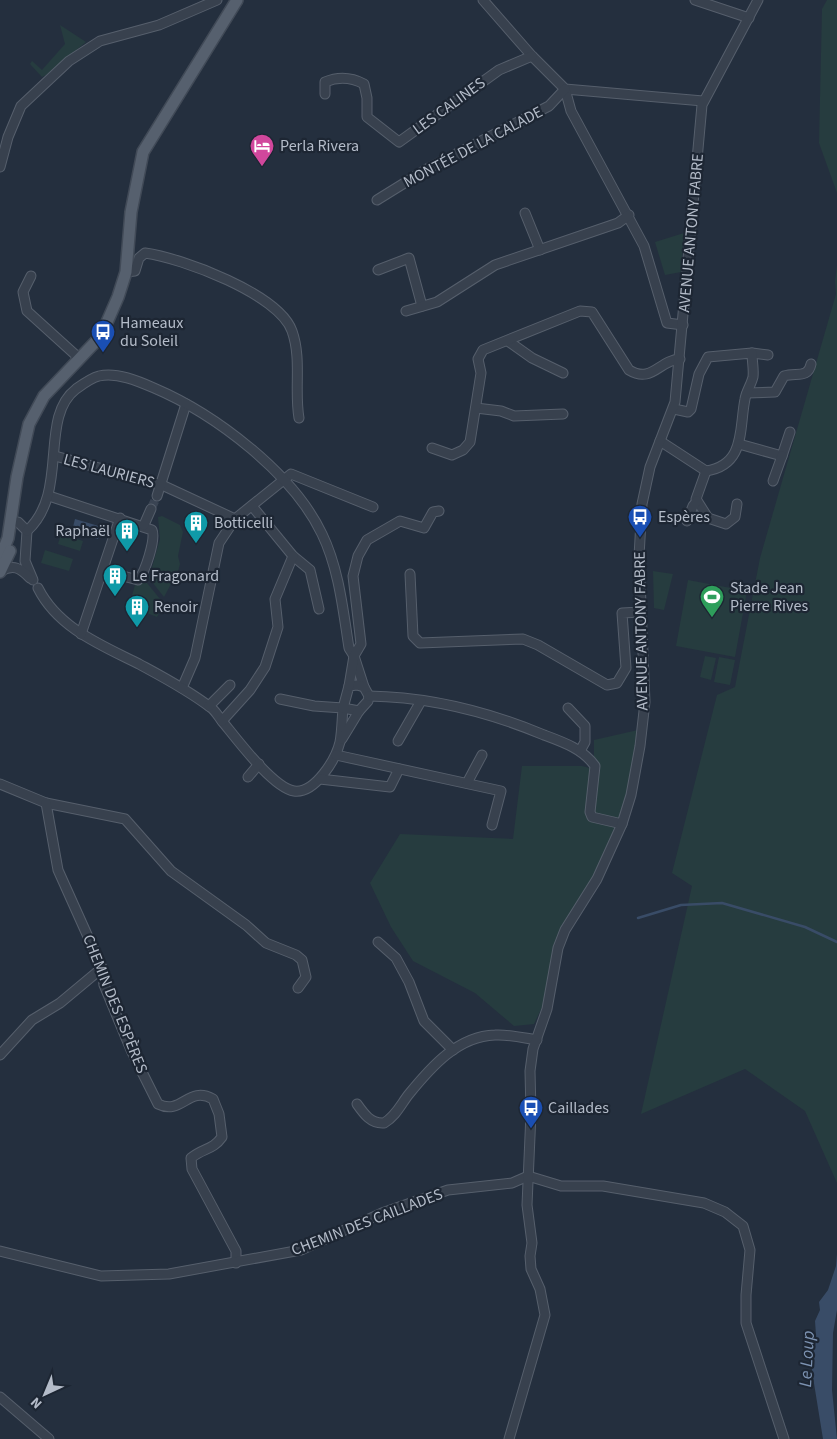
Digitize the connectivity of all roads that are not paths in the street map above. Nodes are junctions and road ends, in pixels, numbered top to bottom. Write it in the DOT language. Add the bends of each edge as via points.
graph roads {
  1 [pos="217,0"];
  2 [pos="237,0"];
  3 [pos="483,0"];
  4 [pos="694,0"];
  5 [pos="758,0"];
  6 [pos="749,18"];
  7 [pos="532,56"];
  8 [pos="565,89"];
  9 [pos="325,94"];
  10 [pos="703,101"];
  11 [pos="0,168"];
  12 [pos="377,200"];
  13 [pos="525,213"];
  14 [pos="629,216"];
  15 [pos="540,250"];
  16 [pos="378,270"];
  17 [pos="126,272"];
  18 [pos="31,276"];
  19 [pos="422,306"];
  20 [pos="406,311"];
  21 [pos="683,325"];
  22 [pos="508,341"];
  23 [pos="752,354"];
  24 [pos="768,355"];
  25 [pos="80,359"];
  26 [pos="680,359"];
  27 [pos="811,364"];
  28 [pos="563,373"];
  29 [pos="747,393"];
  30 [pos="186,404"];
  31 [pos="476,408"];
  32 [pos="674,409"];
  33 [pos="563,414"];
  34 [pos="299,418"];
  35 [pos="790,432"];
  36 [pos="26,436"];
  37 [pos="660,440"];
  38 [pos="739,444"];
  39 [pos="432,448"];
  40 [pos="55,456"];
  41 [pos="782,456"];
  42 [pos="706,471"];
  43 [pos="282,480"];
  44 [pos="773,481"];
  45 [pos="162,485"];
  46 [pos="49,496"];
  47 [pos="157,496"];
  48 [pos="698,501"];
  49 [pos="737,504"];
  50 [pos="252,506"];
  51 [pos="372,506"];
  52 [pos="151,509"];
  53 [pos="439,511"];
  54 [pos="120,518"];
  55 [pos="235,519"];
  56 [pos="687,521"];
  57 [pos="18,522"];
  58 [pos="144,526"];
  59 [pos="27,531"];
  60 [pos="294,556"];
  61 [pos="0,558"];
  62 [pos="0,571"];
  63 [pos="104,571"];
  64 [pos="410,574"];
  65 [pos="38,588"];
  66 [pos="319,609"];
  67 [pos="640,612"];
  68 [pos="81,634"];
  69 [pos="354,656"];
  70 [pos="230,685"];
  71 [pos="349,686"];
  72 [pos="364,687"];
  73 [pos="182,688"];
  74 [pos="369,696"];
  75 [pos="280,699"];
  76 [pos="421,701"];
  77 [pos="210,706"];
  78 [pos="342,708"];
  79 [pos="568,708"];
  80 [pos="359,711"];
  81 [pos="222,721"];
  82 [pos="340,741"];
  83 [pos="398,741"];
  84 [pos="580,751"];
  85 [pos="336,755"];
  86 [pos="482,755"];
  87 [pos="259,764"];
  88 [pos="399,769"];
  89 [pos="248,777"];
  90 [pos="320,779"];
  91 [pos="0,784"];
  92 [pos="467,784"];
  93 [pos="46,803"];
  94 [pos="622,824"];
  95 [pos="492,825"];
  96 [pos="378,942"];
  97 [pos="102,968"];
  98 [pos="298,988"];
  99 [pos="537,1040"];
  100 [pos="453,1050"];
  101 [pos="0,1055"];
  102 [pos="357,1104"];
  103 [pos="535,1178"];
  104 [pos="0,1251"];
  105 [pos="236,1263"];
  106 [pos="0,1397"];
  107 [pos="49,1439"];
  108 [pos="509,1439"];
  109 [pos="784,1439"];
  1 -- 11 [label="street" via="159,25 100,41 69,60 21,106"];
  2 -- 17 [label="main road" via="143,152 131,212"];
  3 -- 7 [label="street"];
  4 -- 6 [label="street"];
  5 -- 6 [label="street"];
  6 -- 10 [label="street"];
  7 -- 8 [label="street"];
  7 -- 9 [label="street, LES CALINES" via="498,70 399,142 366,118 364,84 353,78 334,78 325,82"];
  8 -- 10 [label="street"];
  8 -- 12 [label="street, MONTÉE DE LA CALADE" via="549,106 427,169"];
  8 -- 14 [label="street" via="571,111"];
  10 -- 21 [label="street, AVENUE ANTONY FABRE"];
  13 -- 15 [label="street"];
  14 -- 15 [label="street" via="618,223"];
  14 -- 21 [label="street" via="644,246 667,323"];
  15 -- 19 [label="street" via="495,265 437,302"];
  16 -- 19 [label="street" via="409,258"];
  17 -- 25 [label="main road" via="101,336"];
  17 -- 34 [label="street" via="135,272 144,253 154,254 226,279 284,315 296,348"];
  18 -- 25 [label="street" via="22,292 27,311"];
  19 -- 20 [label="street"];
  21 -- 26 [label="street, AVENUE ANTONY FABRE"];
  22 -- 26 [label="street" via="580,311 592,312 629,370 638,376"];
  22 -- 28 [label="street" via="532,358"];
  22 -- 31 [label="street" via="482,350 478,359 481,373"];
  23 -- 24 [label="street"];
  23 -- 29 [label="street" via="753,376"];
  23 -- 32 [label="street" via="708,357 699,374 691,409 688,412"];
  25 -- 36 [label="main road" via="44,396"];
  26 -- 32 [label="street, AVENUE ANTONY FABRE"];
  27 -- 29 [label="street" via="805,374 784,376 775,392"];
  29 -- 38 [label="street"];
  30 -- 40 [label="street" via="140,382 112,375 91,379 74,391 64,407 55,437"];
  30 -- 43 [label="street" via="218,422"];
  30 -- 45 [label="street"];
  31 -- 33 [label="street" via="514,416"];
  31 -- 39 [label="street" via="470,442 464,450 452,455"];
  32 -- 37 [label="street, AVENUE ANTONY FABRE"];
  35 -- 41 [label="street"];
  36 -- 57 [label="main road"];
  36 -- 61 [label="main road" via="8,538"];
  37 -- 42 [label="street"];
  37 -- 67 [label="street, AVENUE ANTONY FABRE" via="642,504 638,556"];
  38 -- 41 [label="street"];
  38 -- 42 [label="street" via="728,461 717,470"];
  40 -- 45 [label="street, LES LAURIERS"];
  40 -- 46 [label="street"];
  41 -- 44 [label="street"];
  42 -- 48 [label="street"];
  43 -- 50 [label="street"];
  43 -- 51 [label="street" via="295,474"];
  43 -- 69 [label="street" via="304,504 322,534 332,562 349,648"];
  45 -- 47 [label="street"];
  45 -- 55 [label="street, LES LAURIERS"];
  46 -- 54 [label="street"];
  46 -- 59 [label="street" via="38,522"];
  48 -- 49 [label="street" via="708,518 726,524 734,517"];
  48 -- 56 [label="street"];
  50 -- 55 [label="street"];
  50 -- 60 [label="street"];
  52 -- 58 [label="street"];
  53 -- 69 [label="street" via="434,512 424,528 400,521 367,540 358,556 353,576 361,644"];
  54 -- 58 [label="street"];
  54 -- 63 [label="street"];
  55 -- 73 [label="street" via="219,543 195,658"];
  57 -- 59 [label="street"];
  57 -- 62 [label="main road" via="9,555"];
  58 -- 63 [label="street" via="152,530 153,538 140,578 136,580"];
  59 -- 62 [label="street" via="24,561 33,580 19,567 10,566"];
  60 -- 66 [label="street" via="310,570"];
  60 -- 81 [label="street" via="275,599 278,627 265,667 250,690"];
  63 -- 68 [label="street"];
  64 -- 67 [label="street" via="413,636 420,643 523,639 607,685 617,683 626,668 622,613"];
  65 -- 68 [label="street" via="59,615"];
  67 -- 94 [label="street, AVENUE ANTONY FABRE" via="645,702 638,758"];
  68 -- 73 [label="street"];
  69 -- 71 [label="street"];
  69 -- 72 [label="street"];
  70 -- 77 [label="street"];
  71 -- 72 [label="street"];
  71 -- 78 [label="street"];
  72 -- 74 [label="street"];
  73 -- 77 [label="street"];
  74 -- 76 [label="street"];
  74 -- 80 [label="street"];
  75 -- 78 [label="street"];
  76 -- 83 [label="street"];
  76 -- 84 [label="street" via="506,719"];
  77 -- 81 [label="street"];
  78 -- 80 [label="street"];
  78 -- 82 [label="street"];
  79 -- 84 [label="street" via="585,726 585,742"];
  80 -- 82 [label="street"];
  81 -- 87 [label="street"];
  82 -- 85 [label="street"];
  84 -- 94 [label="street" via="595,766 592,816"];
  85 -- 88 [label="street"];
  85 -- 90 [label="street"];
  86 -- 92 [label="street"];
  87 -- 89 [label="street"];
  87 -- 90 [label="street" via="280,785 295,792"];
  88 -- 90 [label="street" via="390,787"];
  88 -- 92 [label="street"];
  91 -- 93 [label="street"];
  92 -- 95 [label="street" via="501,791"];
  93 -- 97 [label="street, CHEMIN DES ESPÈRES" via="52,851 58,870"];
  93 -- 98 [label="street" via="125,819 171,871 266,943 296,955 305,968 306,977"];
  94 -- 99 [label="street, AVENUE ANTONY FABRE" via="597,879 565,930 554,962 547,1009"];
  96 -- 100 [label="street" via="396,958 424,1021"];
  97 -- 101 [label="street" via="60,1003 32,1020"];
  97 -- 105 [label="street, CHEMIN DES ESPÈRES" via="104,985 158,1104 166,1108 178,1107 189,1096 206,1094 213,1099 222,1137 215,1146 198,1152 192,1158 192,1169 236,1251"];
  99 -- 100 [label="street" via="495,1034 468,1041"];
  99 -- 103 [label="street, AVENUE ANTONY FABRE" via="530,1071"];
  100 -- 102 [label="street" via="425,1075 389,1120 372,1121"];
  103 -- 105 [label="street, CHEMIN DES CAILLADES" via="448,1190 382,1213 301,1250"];
  103 -- 108 [label="street, AVENUE ANTONY FABRE" via="528,1205 532,1243 530,1256 545,1315"];
  103 -- 109 [label="street" via="561,1186 603,1186 704,1203 725,1212 743,1226 750,1250 746,1323"];
  104 -- 105 [label="street, CHEMIN DES CAILLADES" via="101,1276 169,1274"];
  106 -- 107 [label="street"];
}
